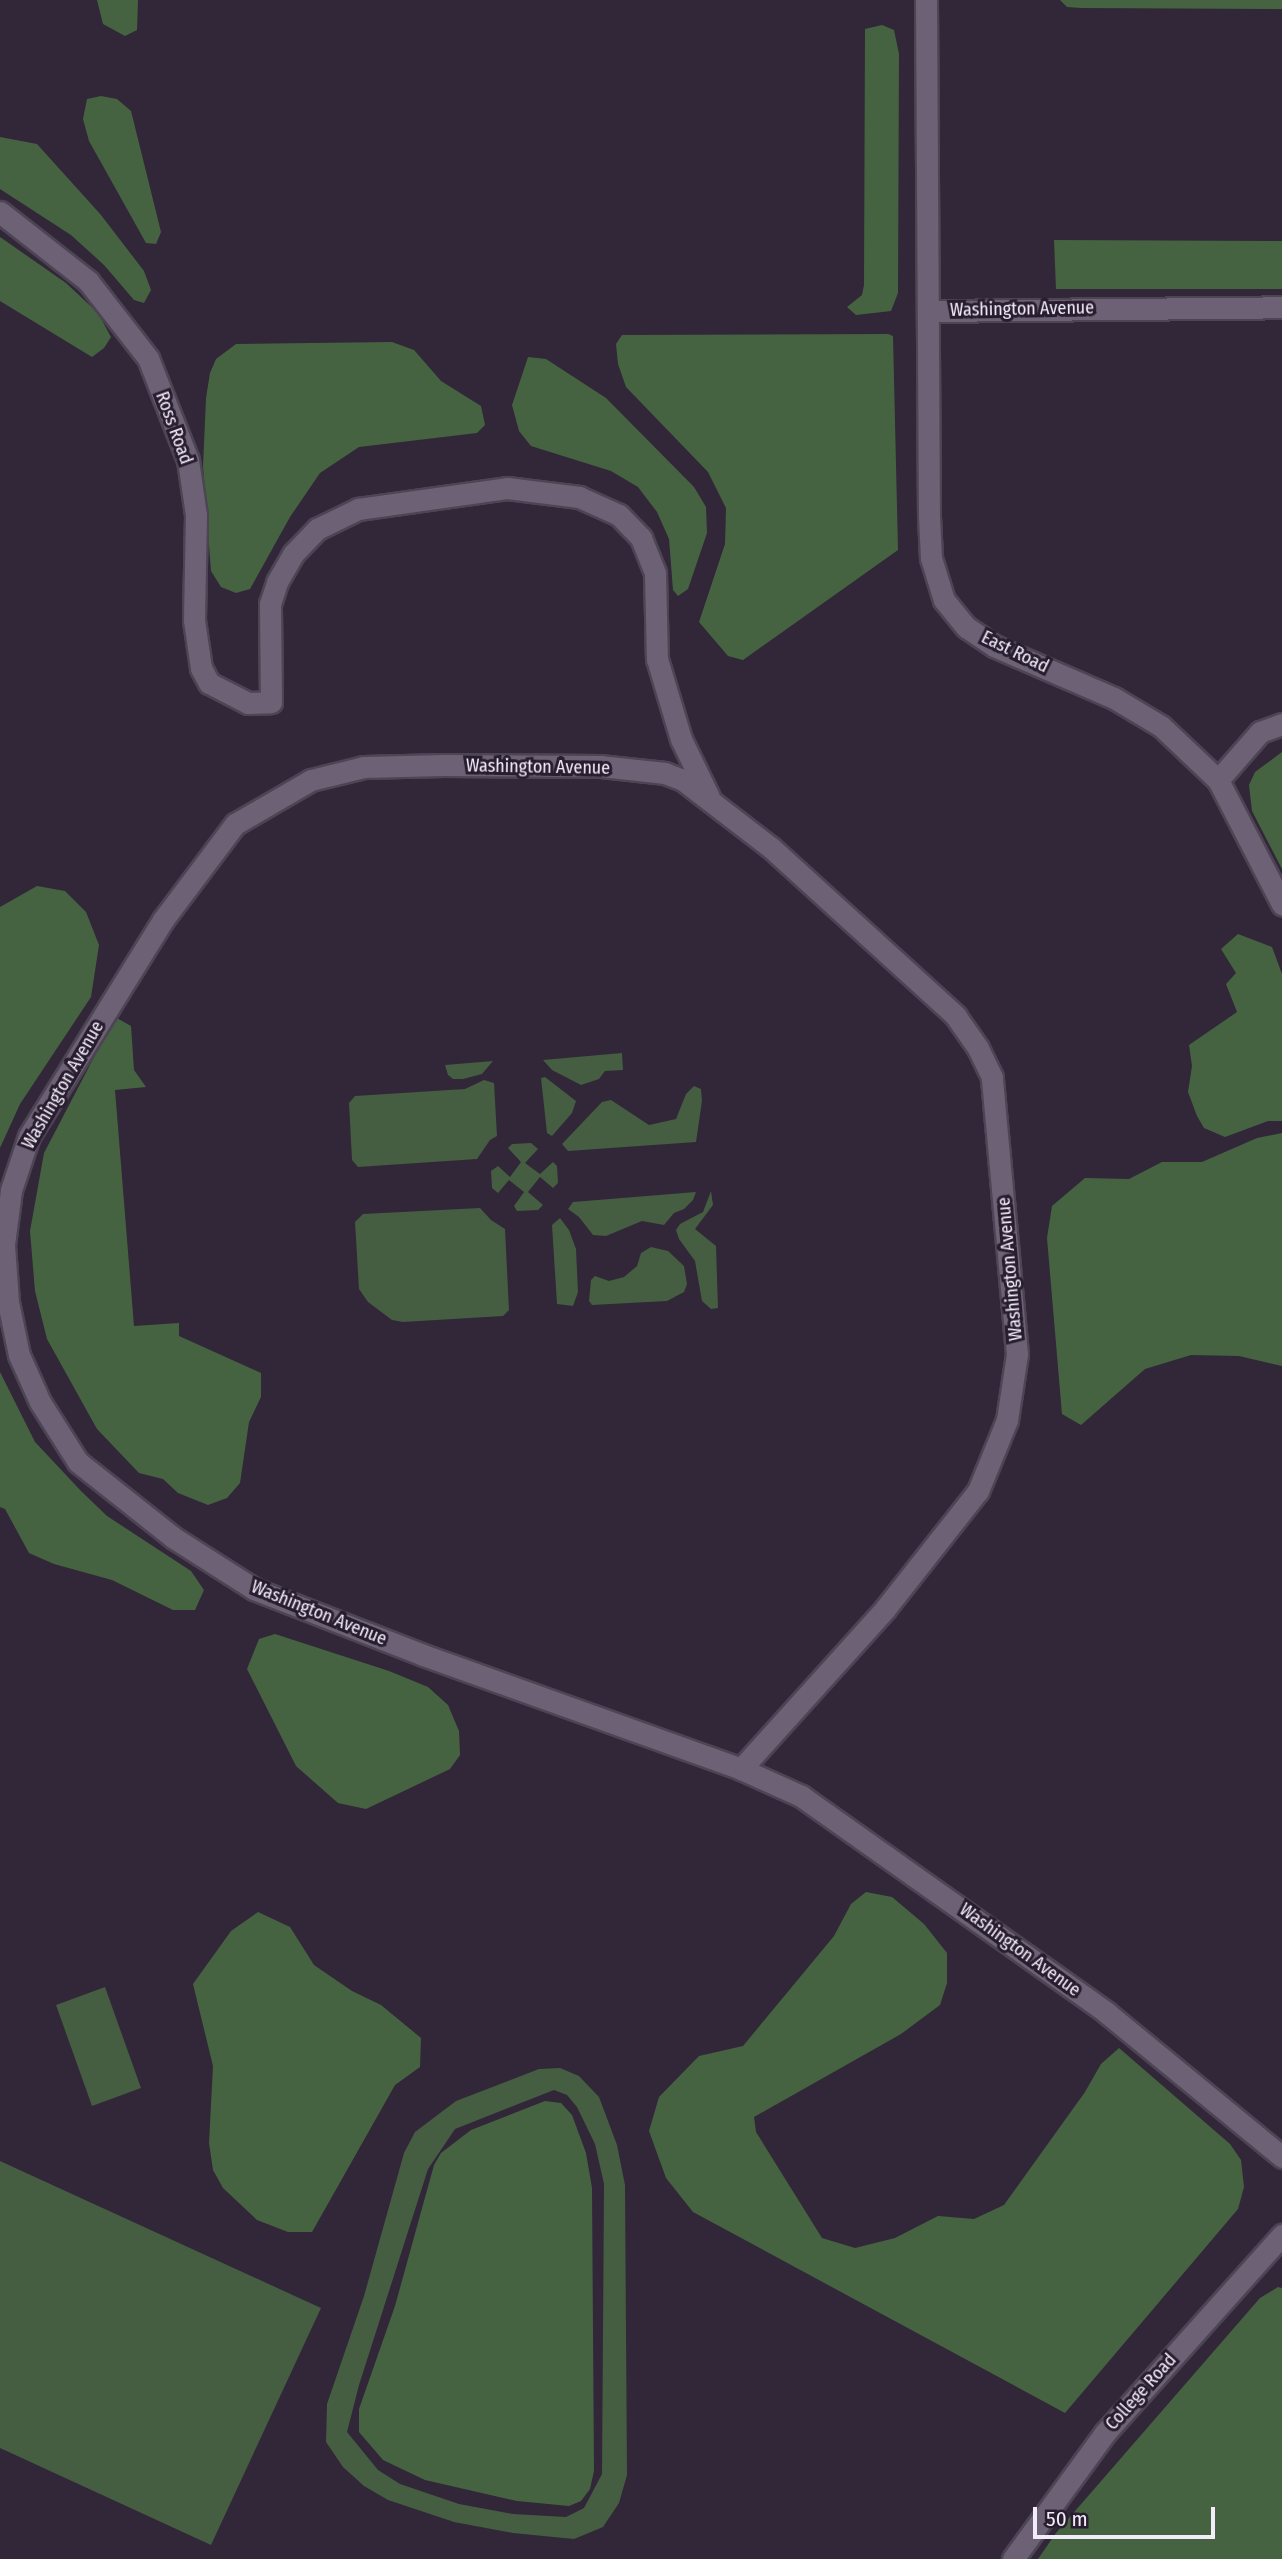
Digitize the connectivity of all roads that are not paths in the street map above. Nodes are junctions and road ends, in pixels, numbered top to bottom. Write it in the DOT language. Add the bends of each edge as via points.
graph roads {
  1 [pos="926,0"];
  2 [pos="0,212"];
  3 [pos="1282,307"];
  4 [pos="929,311"];
  5 [pos="271,702"];
  6 [pos="1282,724"];
  7 [pos="1218,779"];
  8 [pos="709,797"];
  9 [pos="1282,904"];
  10 [pos="741,1769"];
  11 [pos="1282,2157"];
  12 [pos="1282,2235"];
  13 [pos="1013,2559"];
  1 -- 4 [label="street, Washington Avenue"];
  2 -- 5 [label="street, Ross Road" via="89,281 148,358 188,460 196,515 194,620 201,668 209,683 230,696 248,703"];
  3 -- 4 [label="street, Washington Avenue"];
  4 -- 7 [label="street, East Road" via="931,558 944,600 966,627 994,646 1139,711"];
  5 -- 8 [label="street, Washington Avenue" via="270,604 293,554 317,528 358,509 404,500 507,488 579,497 619,515 641,538 655,573 657,659 681,739"];
  6 -- 7 [label="street" via="1261,732"];
  7 -- 9 [label="street, East Road"];
  8 -- 10 [label="street, Washington Avenue" via="956,1016 978,1048 993,1079 1017,1354 1007,1420 978,1491 886,1609"];
  8 -- 10 [label="street, Washington Avenue" via="666,773 601,766 364,767 311,780 235,824 163,920 29,1136 11,1190 4,1245 8,1302 19,1355 40,1402 78,1462 174,1538 254,1589"];
  10 -- 11 [label="street, Washington Avenue" via="801,1796 1107,2012"];
  12 -- 13 [label="street, College Road" via="1105,2433"];
}
